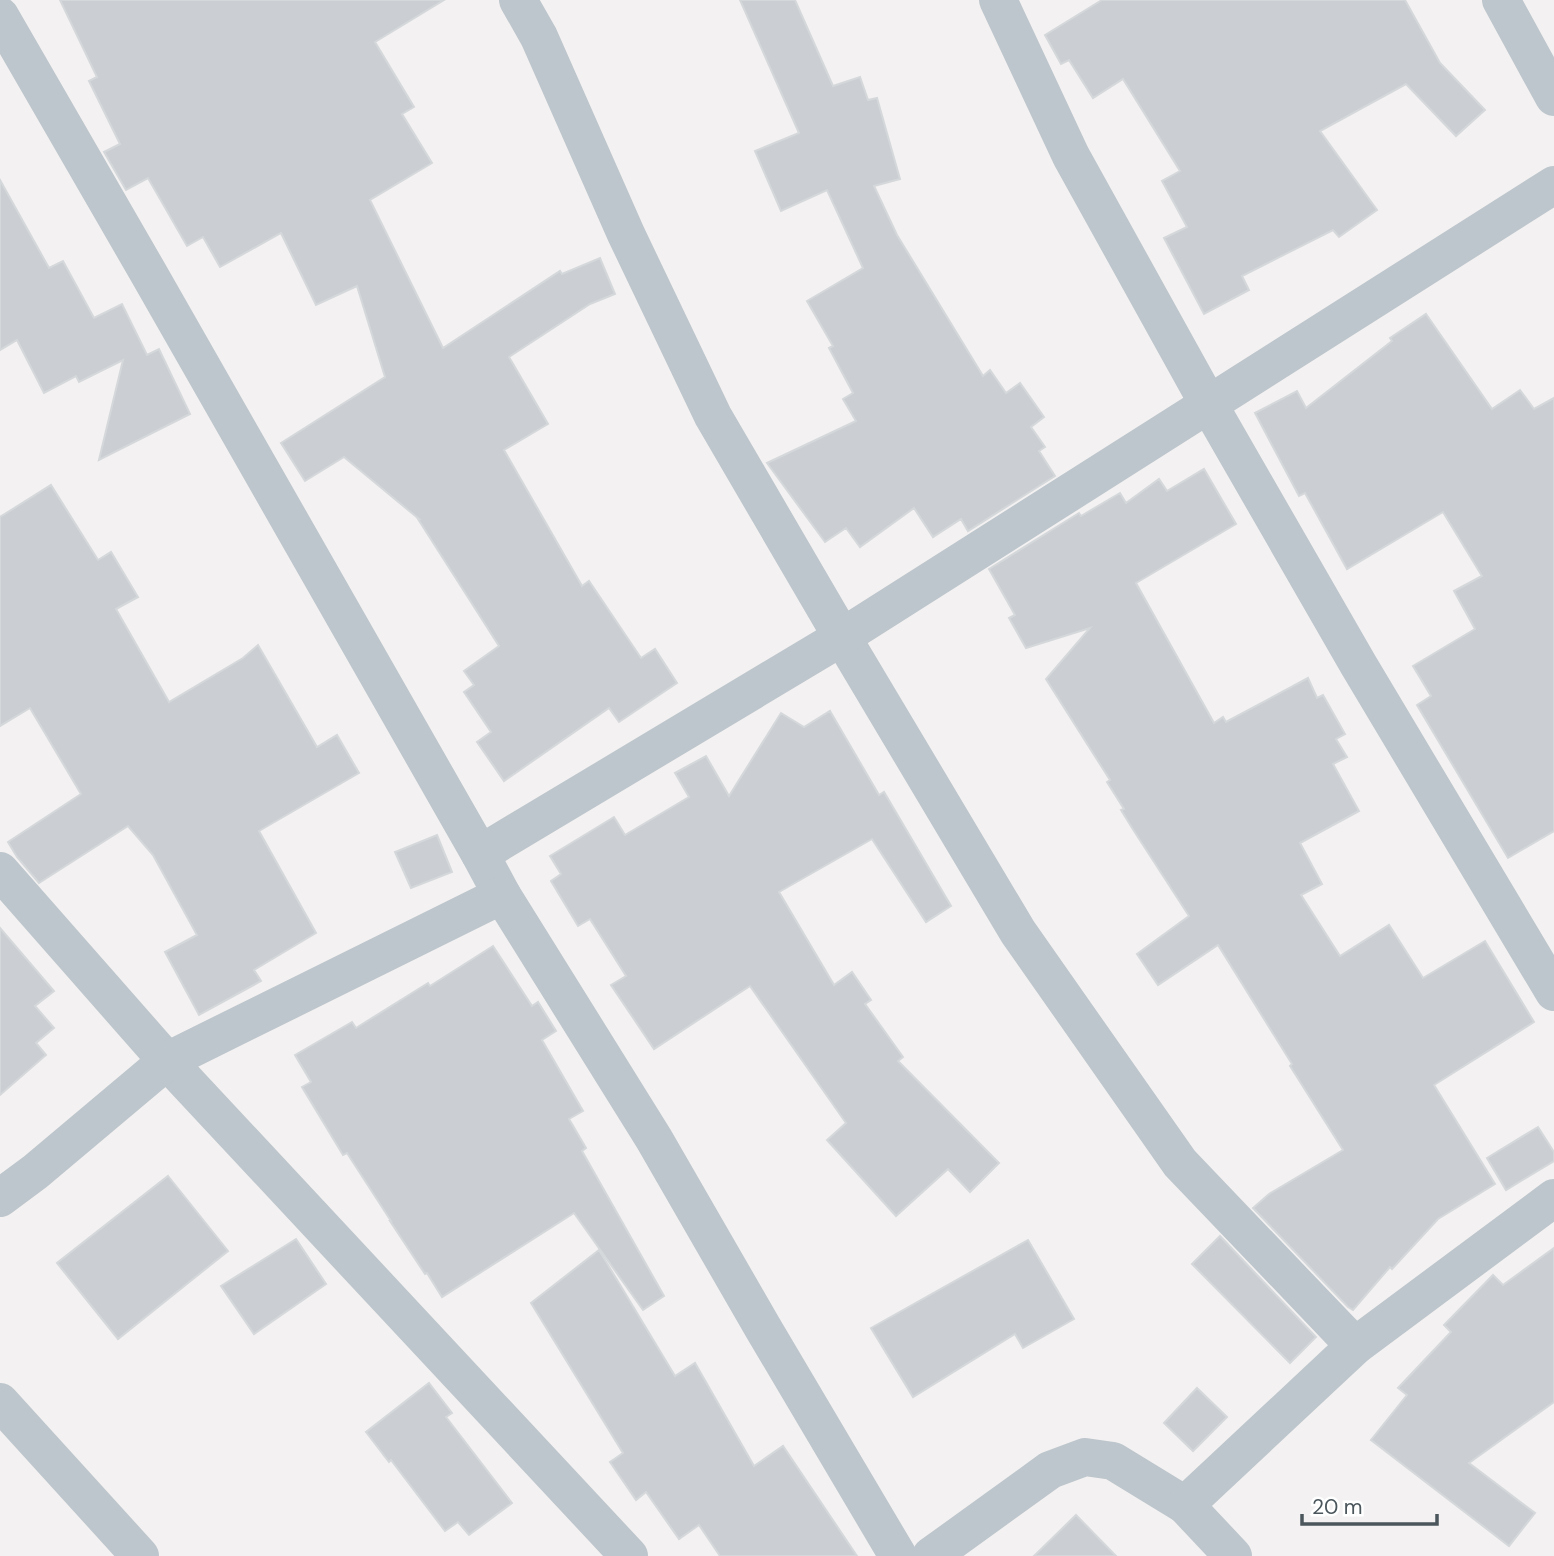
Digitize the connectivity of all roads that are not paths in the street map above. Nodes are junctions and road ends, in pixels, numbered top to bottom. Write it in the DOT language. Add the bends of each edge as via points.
graph roads {
  1 [pos="518,0"];
  2 [pos="998,0"];
  3 [pos="1501,0"];
  4 [pos="0,16"];
  5 [pos="1551,84"];
  6 [pos="1554,185"];
  7 [pos="1209,405"];
  8 [pos="842,637"];
  9 [pos="480,853"];
  10 [pos="0,871"];
  11 [pos="502,895"];
  12 [pos="1554,992"];
  13 [pos="167,1061"];
  14 [pos="0,1198"];
  15 [pos="1552,1203"];
  16 [pos="1355,1346"];
  17 [pos="0,1402"];
  18 [pos="1185,1505"];
  19 [pos="140,1556"];
  20 [pos="629,1556"];
  21 [pos="898,1556"];
  22 [pos="931,1556"];
  23 [pos="1233,1556"];
  1 -- 8 [label="street" via="713,416"];
  2 -- 7 [label="street" via="1071,156"];
  3 -- 5 [label="street"];
  4 -- 9 [label="street"];
  6 -- 7 [label="street"];
  7 -- 8 [label="street"];
  7 -- 12 [label="street"];
  8 -- 9 [label="street"];
  8 -- 16 [label="street" via="1018,932 1180,1163"];
  9 -- 11 [label="street"];
  10 -- 13 [label="street"];
  11 -- 13 [label="street"];
  11 -- 21 [label="street" via="654,1139"];
  13 -- 14 [label="street"];
  13 -- 20 [label="street"];
  15 -- 16 [label="street"];
  16 -- 18 [label="street"];
  17 -- 19 [label="street"];
  18 -- 22 [label="street" via="1113,1461 1085,1457 1050,1470"];
  18 -- 23 [label="street"];
}
